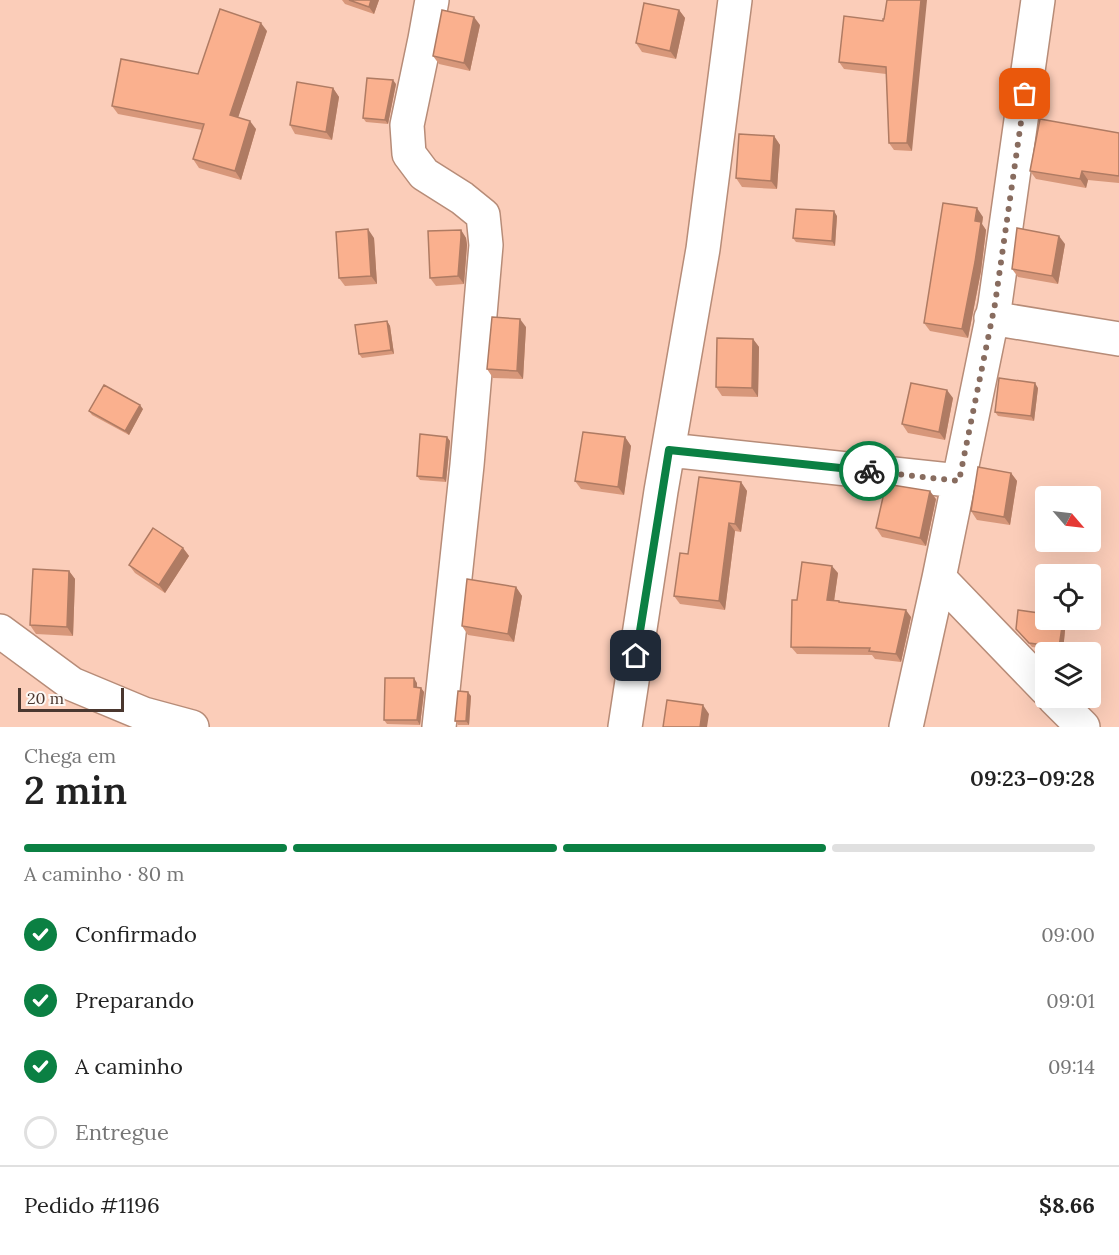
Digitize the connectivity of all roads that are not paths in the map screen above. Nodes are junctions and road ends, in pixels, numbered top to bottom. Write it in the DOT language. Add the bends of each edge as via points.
graph roads {
  1 [pos="432,0"];
  2 [pos="735,0"];
  3 [pos="1038,0"];
  4 [pos="991,318"];
  5 [pos="1119,339"];
  6 [pos="669,450"];
  7 [pos="959,481"];
  8 [pos="939,578"];
  9 [pos="0,632"];
  10 [pos="1035,678"];
  11 [pos="1064,708"];
  12 [pos="192,727"];
  13 [pos="439,727"];
  14 [pos="625,727"];
  15 [pos="906,727"];
  16 [pos="1083,727"];
  1 -- 13 [label="street" via="407,125 409,154 424,174 483,215 486,244"];
  2 -- 6 [label="street" via="703,249"];
  3 -- 4 [label="street"];
  4 -- 5 [label="street"];
  4 -- 7 [label="street"];
  6 -- 7 [label="street"];
  6 -- 14 [label="street"];
  7 -- 8 [label="street"];
  8 -- 10 [label="street"];
  8 -- 15 [label="street"];
  9 -- 12 [label="street" via="72,684 144,714"];
  11 -- 16 [label="street"];
}
